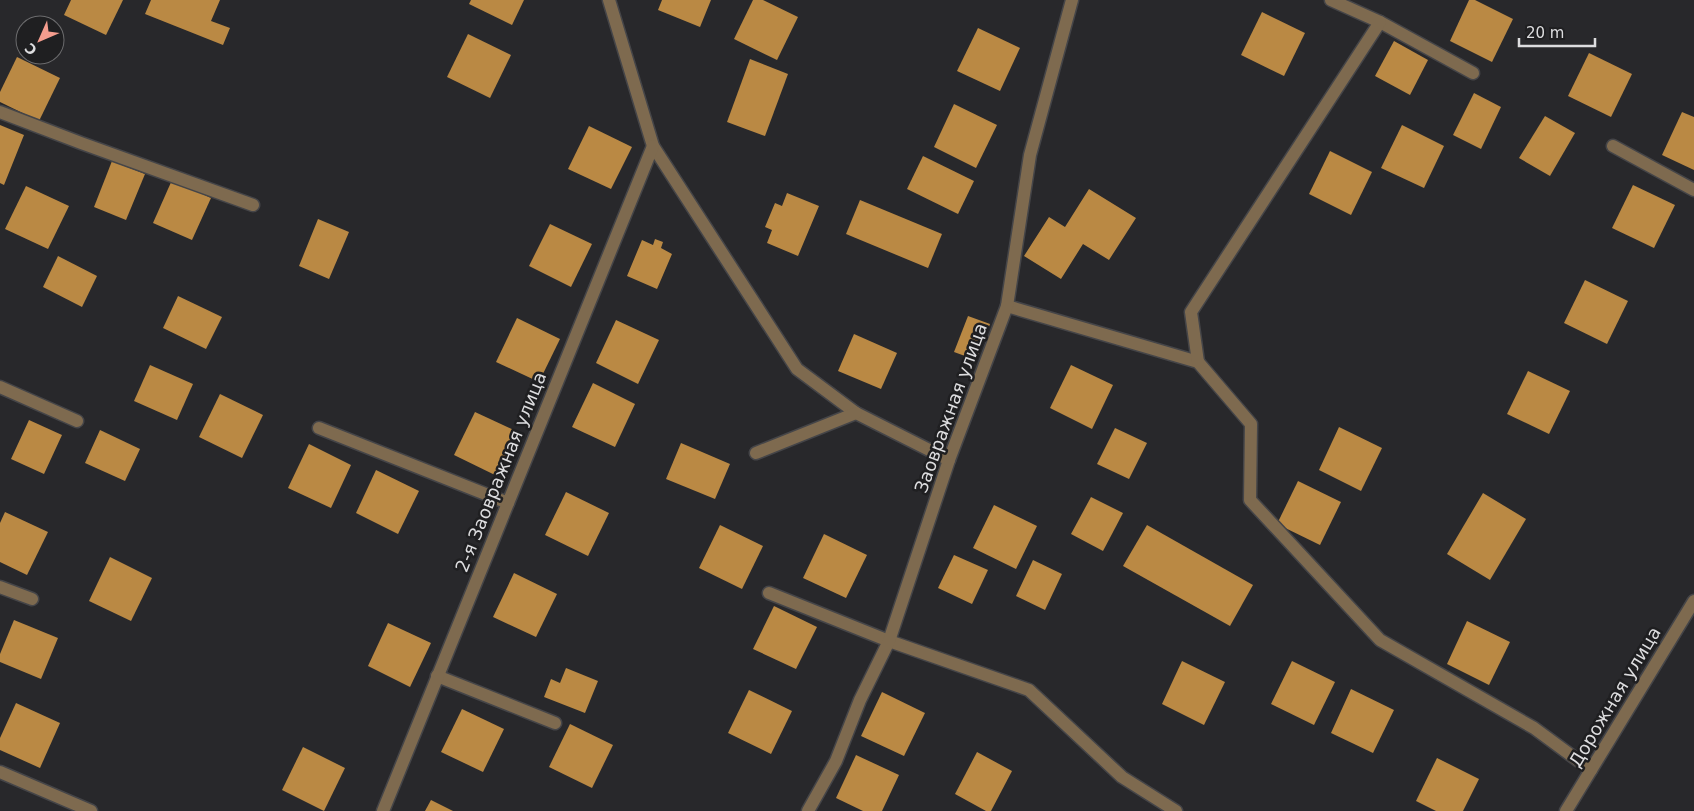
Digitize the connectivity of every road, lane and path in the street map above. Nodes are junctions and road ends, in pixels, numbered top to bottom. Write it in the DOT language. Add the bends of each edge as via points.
graph roads {
  1 [pos="609,0"];
  2 [pos="1072,0"];
  3 [pos="1331,0"];
  4 [pos="1380,22"];
  5 [pos="1473,73"];
  6 [pos="0,112"];
  7 [pos="653,146"];
  8 [pos="1614,146"];
  9 [pos="1694,190"];
  10 [pos="254,205"];
  11 [pos="1007,306"];
  12 [pos="1198,362"];
  13 [pos="0,387"];
  14 [pos="856,412"];
  15 [pos="77,421"];
  16 [pos="319,428"];
  17 [pos="756,453"];
  18 [pos="949,460"];
  19 [pos="508,504"];
  20 [pos="0,587"];
  21 [pos="769,593"];
  22 [pos="32,599"];
  23 [pos="1694,600"];
  24 [pos="889,641"];
  25 [pos="437,676"];
  26 [pos="555,723"];
  27 [pos="1591,770"];
  28 [pos="0,772"];
  29 [pos="91,811"];
  30 [pos="383,811"];
  31 [pos="808,811"];
  32 [pos="1176,811"];
  33 [pos="1566,811"];
  1 -- 7 [label="street"];
  2 -- 11 [label="street, Заовражная улица" via="1030,155"];
  3 -- 4 [label="street"];
  4 -- 5 [label="street"];
  4 -- 12 [label="street" via="1191,312"];
  6 -- 10 [label="street"];
  7 -- 14 [label="street" via="797,369"];
  7 -- 19 [label="street, 2-я Заовражная улица"];
  8 -- 9 [label="street"];
  11 -- 12 [label="street"];
  11 -- 18 [label="street, Заовражная улица"];
  12 -- 27 [label="street" via="1251,424 1250,500 1380,640 1534,728"];
  13 -- 15 [label="street"];
  14 -- 17 [label="street"];
  14 -- 18 [label="street"];
  16 -- 19 [label="street"];
  18 -- 24 [label="street, Заовражная улица"];
  19 -- 25 [label="street, 2-я Заовражная улица"];
  20 -- 22 [label="street"];
  21 -- 24 [label="street"];
  23 -- 27 [label="street, Дорожная улица"];
  24 -- 31 [label="street, Заовражная улица" via="860,700 836,761"];
  24 -- 32 [label="street" via="1029,690 1122,777"];
  25 -- 26 [label="street"];
  25 -- 30 [label="street, 2-я Заовражная улица"];
  27 -- 33 [label="street, Дорожная улица"];
  28 -- 29 [label="street"];
}
